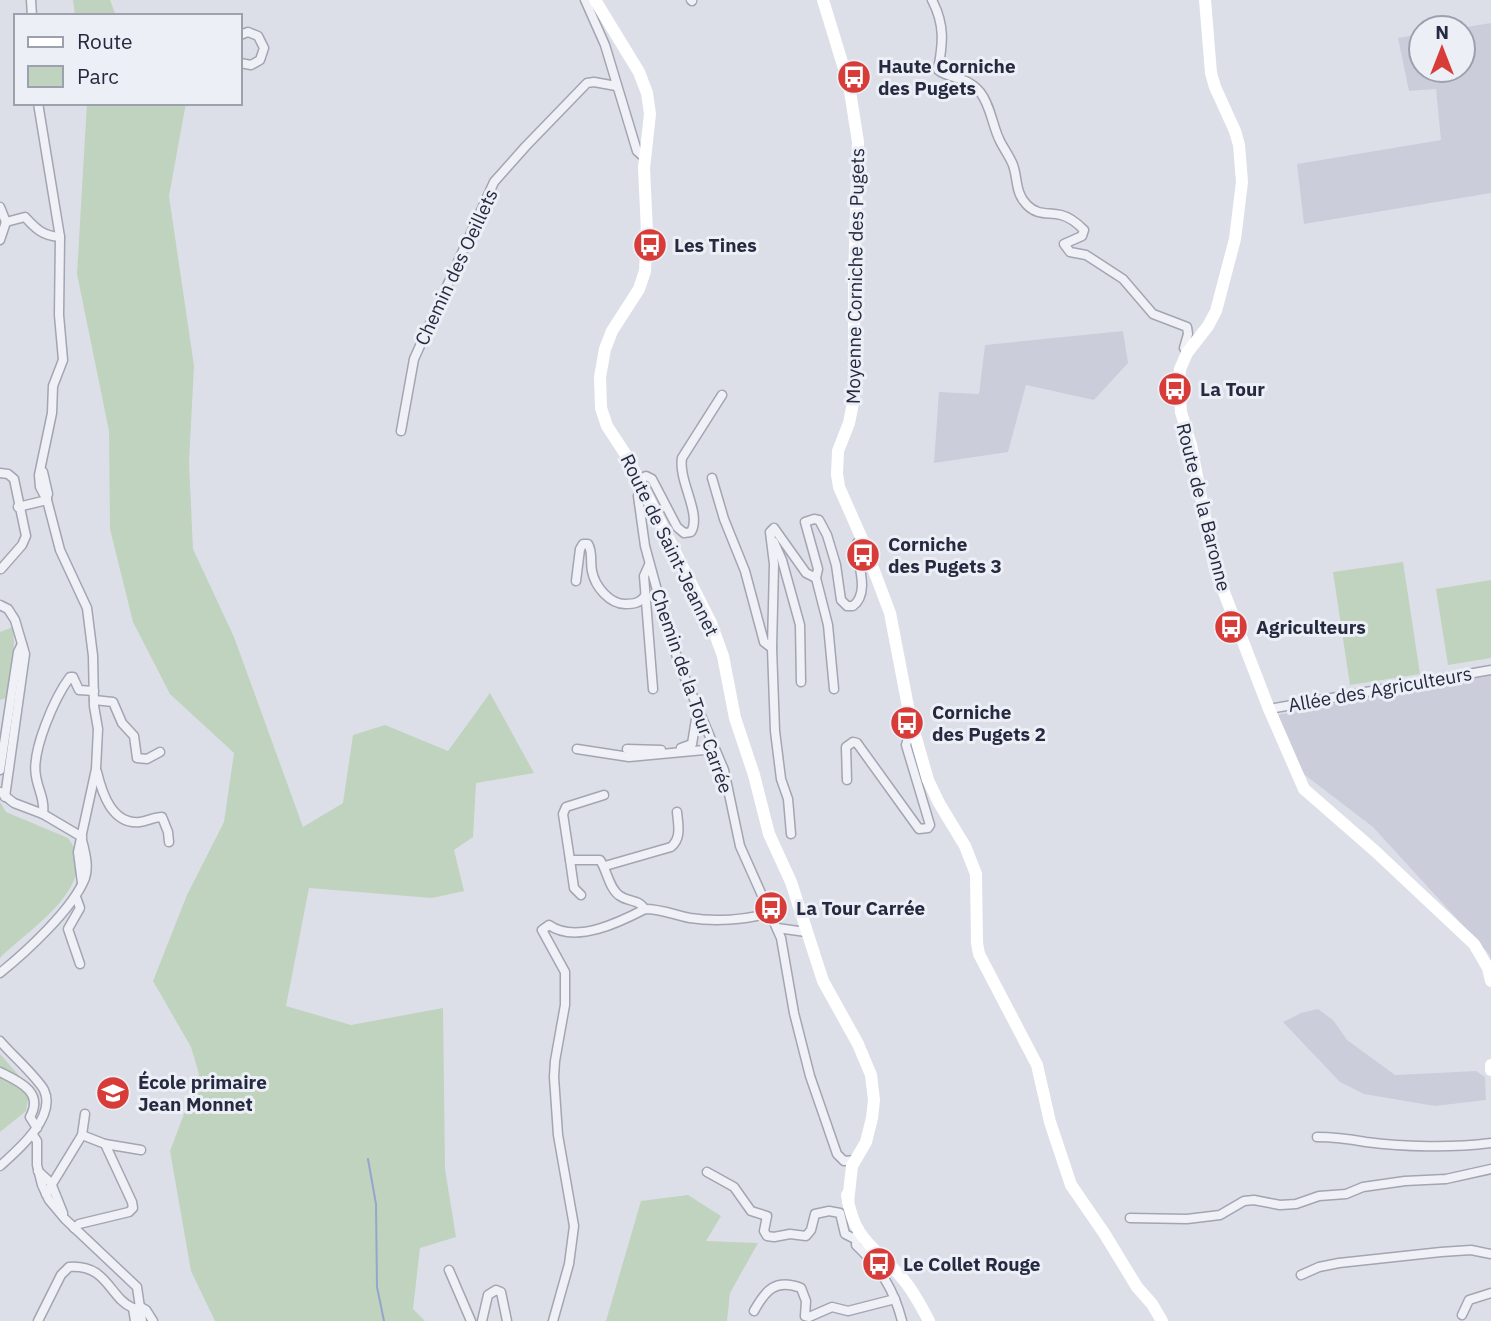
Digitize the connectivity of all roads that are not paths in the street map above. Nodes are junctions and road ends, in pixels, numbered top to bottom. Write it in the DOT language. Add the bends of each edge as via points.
graph roads {
  1 [pos="585,0"];
  2 [pos="595,0"];
  3 [pos="823,0"];
  4 [pos="932,0"];
  5 [pos="1205,0"];
  6 [pos="242,34"];
  7 [pos="242,63"];
  8 [pos="616,86"];
  9 [pos="38,105"];
  10 [pos="645,158"];
  11 [pos="0,206"];
  12 [pos="6,222"];
  13 [pos="60,237"];
  14 [pos="0,240"];
  15 [pos="1187,353"];
  16 [pos="722,395"];
  17 [pos="401,431"];
  18 [pos="0,473"];
  19 [pos="712,478"];
  20 [pos="640,483"];
  21 [pos="46,500"];
  22 [pos="18,507"];
  23 [pos="770,537"];
  24 [pos="862,539"];
  25 [pos="649,565"];
  26 [pos="1,569"];
  27 [pos="816,578"];
  28 [pos="576,581"];
  29 [pos="645,596"];
  30 [pos="0,605"];
  31 [pos="22,645"];
  32 [pos="772,648"];
  33 [pos="1491,670"];
  34 [pos="801,682"];
  35 [pos="653,689"];
  36 [pos="834,689"];
  37 [pos="94,695"];
  38 [pos="698,707"];
  39 [pos="1269,709"];
  40 [pos="914,733"];
  41 [pos="577,749"];
  42 [pos="627,749"];
  43 [pos="160,752"];
  44 [pos="96,769"];
  45 [pos="0,770"];
  46 [pos="724,770"];
  47 [pos="846,780"];
  48 [pos="2,794"];
  49 [pos="104,795"];
  50 [pos="604,795"];
  51 [pos="90,799"];
  52 [pos="677,812"];
  53 [pos="43,814"];
  54 [pos="791,834"];
  55 [pos="82,837"];
  56 [pos="169,842"];
  57 [pos="570,860"];
  58 [pos="605,866"];
  59 [pos="580,895"];
  60 [pos="76,897"];
  61 [pos="645,909"];
  62 [pos="769,913"];
  63 [pos="777,928"];
  64 [pos="806,932"];
  65 [pos="80,964"];
  66 [pos="0,972"];
  67 [pos="1491,981"];
  68 [pos="0,1041"];
  69 [pos="0,1072"];
  70 [pos="85,1114"];
  71 [pos="35,1131"];
  72 [pos="82,1135"];
  73 [pos="1317,1137"];
  74 [pos="1491,1143"];
  75 [pos="104,1144"];
  76 [pos="141,1150"];
  77 [pos="851,1161"];
  78 [pos="0,1166"];
  79 [pos="1491,1169"];
  80 [pos="38,1171"];
  81 [pos="707,1172"];
  82 [pos="51,1183"];
  83 [pos="46,1194"];
  84 [pos="1129,1218"];
  85 [pos="65,1219"];
  86 [pos="74,1228"];
  87 [pos="857,1236"];
  88 [pos="1491,1254"];
  89 [pos="449,1270"];
  90 [pos="1301,1275"];
  91 [pos="1491,1293"];
  92 [pos="895,1299"];
  93 [pos="754,1311"];
  94 [pos="138,1314"];
  95 [pos="1462,1315"];
  96 [pos="153,1319"];
  97 [pos="38,1321"];
  98 [pos="471,1321"];
  99 [pos="482,1321"];
  100 [pos="507,1321"];
  101 [pos="553,1321"];
  102 [pos="902,1321"];
  103 [pos="929,1321"];
  104 [pos="1162,1321"];
  1 -- 8 [label="street" via="605,45"];
  2 -- 10 [label="main road, Route de Saint-Jeannet" via="647,93 650,122"];
  3 -- 24 [label="main road, Moyenne Corniche des Pugets" via="849,85 859,142 854,398 836,464 839,487"];
  4 -- 15 [label="street" via="944,41 938,70 960,76 979,91 1014,166 1024,203 1034,211 1076,222 1084,230 1082,236 1064,244 1070,252 1086,255 1123,279 1153,314 1186,327"];
  5 -- 15 [label="main road, Route de la Baronne" via="1214,88 1239,145 1241,204 1216,311"];
  6 -- 7 [label="street" via="258,36 264,47 260,60"];
  8 -- 10 [label="street" via="637,151"];
  8 -- 17 [label="street, Chemin des Oeillets" via="587,83 494,182 414,359"];
  9 -- 13 [label="street"];
  10 -- 20 [label="main road, Route de Saint-Jeannet" via="645,271 608,339 599,384 607,426"];
  11 -- 12 [label="street"];
  12 -- 13 [label="street" via="25,218 38,231"];
  12 -- 14 [label="street"];
  13 -- 21 [label="street" via="62,360 53,386 41,466 40,487"];
  15 -- 39 [label="main road, Route de la Baronne" via="1180,369 1179,400 1210,548"];
  16 -- 20 [label="street" via="682,458 694,520 691,532 677,527 651,477"];
  18 -- 22 [label="street" via="13,479"];
  19 -- 32 [label="street" via="764,642"];
  20 -- 25 [label="street, Chemin de la Tour Carrée"];
  20 -- 64 [label="main road, Route de Saint-Jeannet" via="718,639 765,824 791,882"];
  21 -- 22 [label="street"];
  21 -- 37 [label="street" via="60,550 87,608"];
  22 -- 26 [label="street" via="26,536"];
  23 -- 27 [label="street" via="774,528 806,573"];
  23 -- 32 [label="street" via="774,564"];
  23 -- 34 [label="street" via="782,560 800,625"];
  24 -- 27 [label="street" via="856,547 860,597 847,606 841,600 827,535 819,520 805,522 818,569"];
  24 -- 40 [label="main road, Moyenne Corniche des Pugets" via="890,613"];
  25 -- 29 [label="street" via="644,576"];
  25 -- 38 [label="street, Chemin de la Tour Carrée"];
  27 -- 36 [label="street" via="828,625"];
  28 -- 29 [label="street" via="580,549 588,544 596,582 611,600 630,604"];
  29 -- 35 [label="street"];
  30 -- 31 [label="street" via="12,614"];
  31 -- 45 [label="street"];
  31 -- 48 [label="street" via="25,654"];
  32 -- 54 [label="street" via="776,742"];
  33 -- 39 [label="street, Allée des Agriculteurs"];
  37 -- 43 [label="street" via="113,702 134,736 137,758"];
  37 -- 44 [label="street"];
  37 -- 53 [label="street" via="79,690 70,677 47,718 36,763"];
  38 -- 42 [label="street" via="688,747"];
  38 -- 46 [label="street, Chemin de la Tour Carrée"];
  39 -- 67 [label="main road, Route de la Baronne" via="1304,789 1474,944"];
  40 -- 47 [label="street" via="906,745 928,828 919,829 857,743 846,747"];
  40 -- 104 [label="main road, Moyenne Corniche des Pugets" via="931,789 972,861 979,954 1037,1065 1071,1185"];
  41 -- 46 [label="street" via="629,757 704,750"];
  44 -- 49 [label="street"];
  44 -- 51 [label="street"];
  46 -- 62 [label="street, Chemin de la Tour Carrée" via="740,846"];
  48 -- 53 [label="street"];
  49 -- 51 [label="street"];
  49 -- 56 [label="street" via="113,811 127,820 162,817"];
  50 -- 57 [label="street" via="566,807 563,814"];
  51 -- 55 [label="street"];
  52 -- 58 [label="street" via="677,843"];
  53 -- 55 [label="street"];
  55 -- 60 [label="street" via="86,876"];
  57 -- 58 [label="street" via="600,860"];
  57 -- 59 [label="street" via="574,888"];
  58 -- 61 [label="street" via="614,889"];
  60 -- 65 [label="street" via="80,908 68,934"];
  60 -- 66 [label="street" via="32,946"];
  61 -- 62 [label="street" via="711,919"];
  61 -- 101 [label="street" via="624,921 585,931 563,933 550,925 542,930 565,972 554,1077 558,1135 574,1226"];
  62 -- 63 [label="street, Chemin de la Tour Carrée"];
  63 -- 64 [label="street"];
  63 -- 77 [label="street, Chemin de la Tour Carrée" via="810,1076 836,1154"];
  64 -- 77 [label="main road, Route de Saint-Jeannet" via="822,981 869,1068 872,1118"];
  68 -- 71 [label="street" via="44,1089 46,1103"];
  69 -- 71 [label="street" via="33,1095 35,1108 30,1117"];
  70 -- 72 [label="street"];
  71 -- 78 [label="street"];
  71 -- 80 [label="street"];
  72 -- 75 [label="street"];
  72 -- 82 [label="street"];
  73 -- 74 [label="street" via="1433,1146"];
  75 -- 76 [label="street"];
  75 -- 86 [label="street" via="133,1208"];
  77 -- 87 [label="main road" via="845,1174"];
  79 -- 84 [label="street" via="1446,1179 1363,1187 1296,1204 1244,1201 1220,1215"];
  80 -- 82 [label="street"];
  80 -- 83 [label="street"];
  81 -- 87 [label="street" via="734,1187 751,1211 766,1216 767,1236 806,1236 815,1214 829,1211 840,1213 845,1234"];
  82 -- 83 [label="street"];
  82 -- 85 [label="street"];
  83 -- 85 [label="street"];
  85 -- 86 [label="street"];
  86 -- 94 [label="street" via="133,1282 139,1293"];
  87 -- 92 [label="street" via="856,1245 886,1278"];
  87 -- 103 [label="main road" via="909,1286"];
  88 -- 90 [label="street" via="1471,1250 1339,1263"];
  89 -- 98 [label="street"];
  91 -- 95 [label="street" via="1469,1300"];
  92 -- 93 [label="street" via="848,1311 832,1307 809,1317 805,1316 801,1288 775,1286"];
  92 -- 102 [label="street"];
  94 -- 96 [label="street"];
  94 -- 97 [label="street" via="101,1276 69,1267"];
  99 -- 100 [label="street" via="488,1295 496,1290 501,1292"];
}
